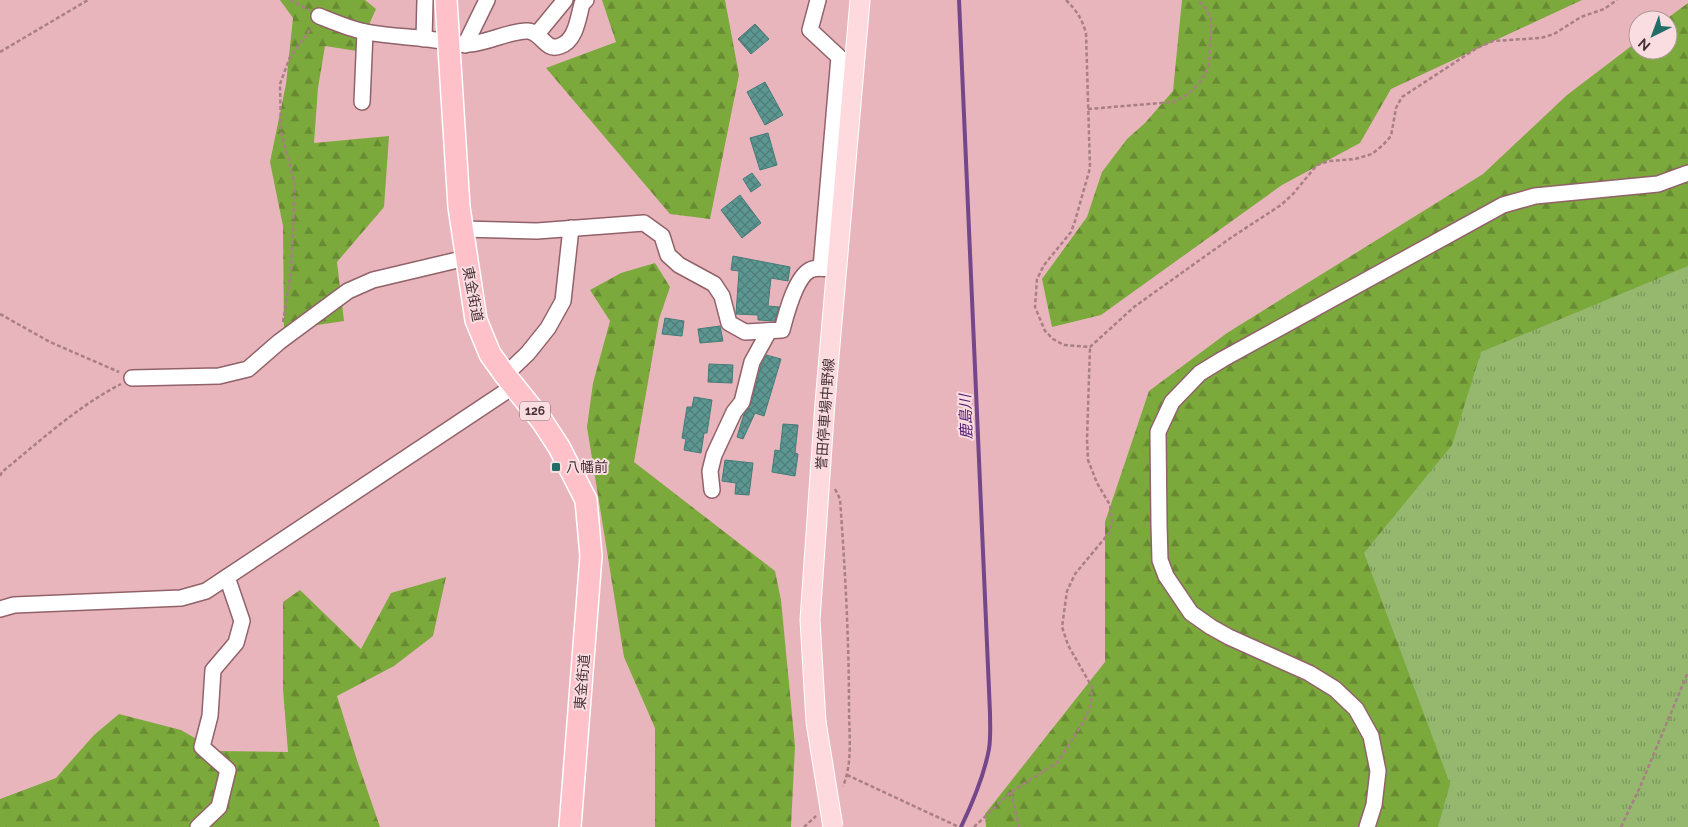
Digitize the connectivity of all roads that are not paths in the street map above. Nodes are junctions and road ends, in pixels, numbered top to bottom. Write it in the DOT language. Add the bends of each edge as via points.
graph roads {
  1 [pos="425,0"];
  2 [pos="446,0"];
  3 [pos="487,0"];
  4 [pos="565,0"];
  5 [pos="586,0"];
  6 [pos="818,0"];
  7 [pos="860,0"];
  8 [pos="319,16"];
  9 [pos="365,32"];
  10 [pos="536,34"];
  11 [pos="424,39"];
  12 [pos="456,43"];
  13 [pos="362,102"];
  14 [pos="1688,173"];
  15 [pos="571,228"];
  16 [pos="462,229"];
  17 [pos="466,258"];
  18 [pos="829,269"];
  19 [pos="769,331"];
  20 [pos="132,378"];
  21 [pos="509,381"];
  22 [pos="712,490"];
  23 [pos="227,577"];
  24 [pos="0,609"];
  25 [pos="198,827"];
  26 [pos="570,827"];
  27 [pos="833,827"];
  28 [pos="1367,827"];
  1 -- 11 [label="street"];
  2 -- 12 [label="highway, 東金街道 / 126"];
  3 -- 12 [label="street"];
  4 -- 10 [label="street"];
  5 -- 10 [label="street" via="568,42 554,48 547,46"];
  6 -- 18 [label="street" via="810,30 839,56"];
  7 -- 18 [label="main road, 誉田停車場中野線"];
  8 -- 9 [label="street"];
  9 -- 11 [label="street"];
  9 -- 13 [label="street"];
  10 -- 12 [label="street" via="521,31 482,43"];
  11 -- 12 [label="street"];
  12 -- 16 [label="highway, 東金街道 / 126"];
  14 -- 28 [label="street" via="1658,184 1535,196 1503,205 1215,363 1200,372 1172,402 1158,432 1160,560 1166,576 1191,613 1211,627 1309,673 1356,709 1371,736 1378,771 1374,805"];
  15 -- 16 [label="street" via="537,231"];
  15 -- 19 [label="street" via="644,223 662,236 668,255 678,265 714,284 722,296 729,323 745,332"];
  15 -- 21 [label="street" via="563,301 548,328"];
  16 -- 17 [label="highway, 東金街道 / 126"];
  17 -- 20 [label="street" via="373,280 348,291 248,369 220,376"];
  17 -- 21 [label="highway, 東金街道 / 126" via="476,320 490,354"];
  18 -- 19 [label="street" via="809,271 799,283 782,330"];
  18 -- 27 [label="main road, 誉田停車場中野線, bridge" via="810,620 816,722"];
  19 -- 22 [label="street" via="752,362 742,402 714,455 710,470"];
  21 -- 23 [label="street"];
  21 -- 26 [label="highway, 東金街道 / 126" via="542,421 586,500 591,556"];
  23 -- 24 [label="street" via="206,591 181,598 14,605"];
  23 -- 25 [label="street" via="242,621 236,643 213,670 210,716 202,747 228,770 219,808"];
}
